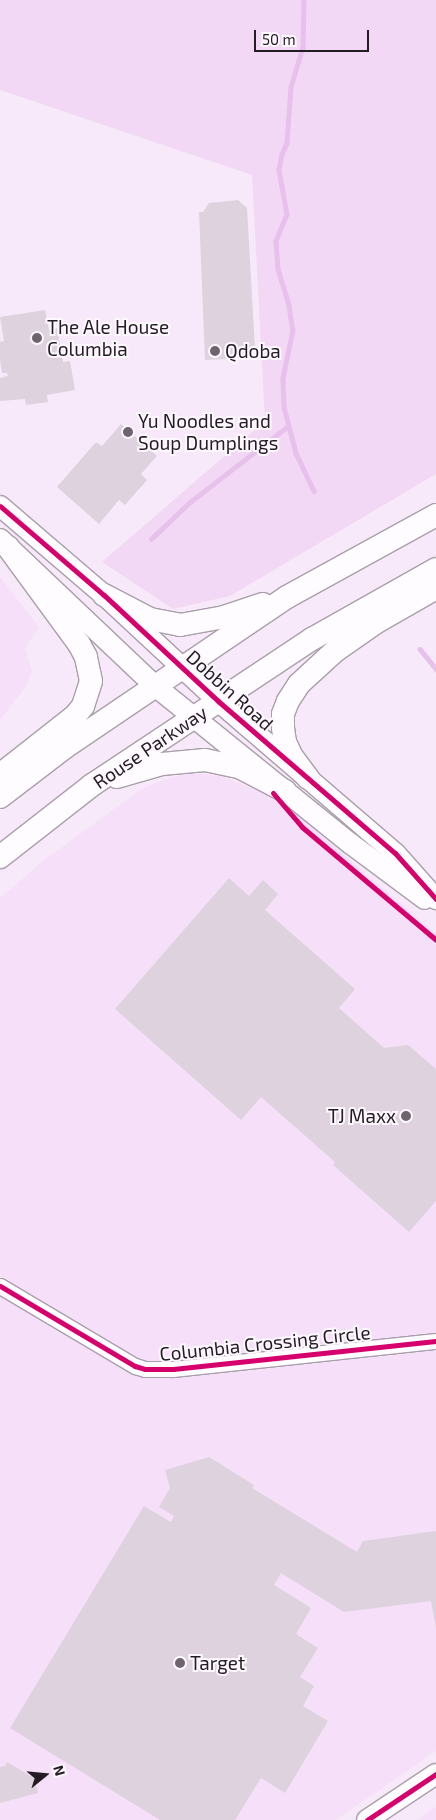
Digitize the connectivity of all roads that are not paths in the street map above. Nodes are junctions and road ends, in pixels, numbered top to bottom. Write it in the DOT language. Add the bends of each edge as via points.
graph roads {
  1 [pos="0,506"];
  2 [pos="436,516"];
  3 [pos="4,543"];
  4 [pos="436,569"];
  5 [pos="436,588"];
  6 [pos="104,595"];
  7 [pos="287,597"];
  8 [pos="183,668"];
  9 [pos="155,686"];
  10 [pos="218,702"];
  11 [pos="194,718"];
  12 [pos="0,774"];
  13 [pos="308,778"];
  14 [pos="92,785"];
  15 [pos="285,791"];
  16 [pos="0,797"];
  17 [pos="0,857"];
  18 [pos="436,899"];
  19 [pos="436,908"];
  20 [pos="0,1286"];
  21 [pos="436,1341"];
  22 [pos="436,1774"];
  23 [pos="367,1820"];
  1 -- 6 [label="street, Dobbin Road"];
  2 -- 7 [label="main road"];
  3 -- 9 [label="street"];
  3 -- 12 [label="main road" via="79,644 86,657 91,681 83,706 75,716"];
  4 -- 10 [label="main road, Rouse Parkway" via="312,639"];
  5 -- 13 [label="main road" via="334,651 299,684 283,714 283,727 292,757"];
  6 -- 7 [label="main road" via="150,619 180,625 224,617"];
  6 -- 8 [label="street, Dobbin Road"];
  7 -- 8 [label="main road"];
  8 -- 9 [label="main road"];
  8 -- 10 [label="street, Dobbin Road"];
  9 -- 11 [label="street"];
  9 -- 16 [label="main road" via="64,748"];
  10 -- 11 [label="main road, Rouse Parkway"];
  10 -- 13 [label="street, Dobbin Road"];
  11 -- 14 [label="main road, Rouse Parkway"];
  11 -- 15 [label="street"];
  13 -- 18 [label="street, Dobbin Road" via="395,853"];
  14 -- 15 [label="main road" via="162,764 205,760 239,767"];
  14 -- 17 [label="main road, Rouse Parkway"];
  15 -- 19 [label="street"];
  20 -- 21 [label="street, Columbia Crossing Circle" via="134,1366 145,1369 173,1369"];
  22 -- 23 [label="street"];
}
